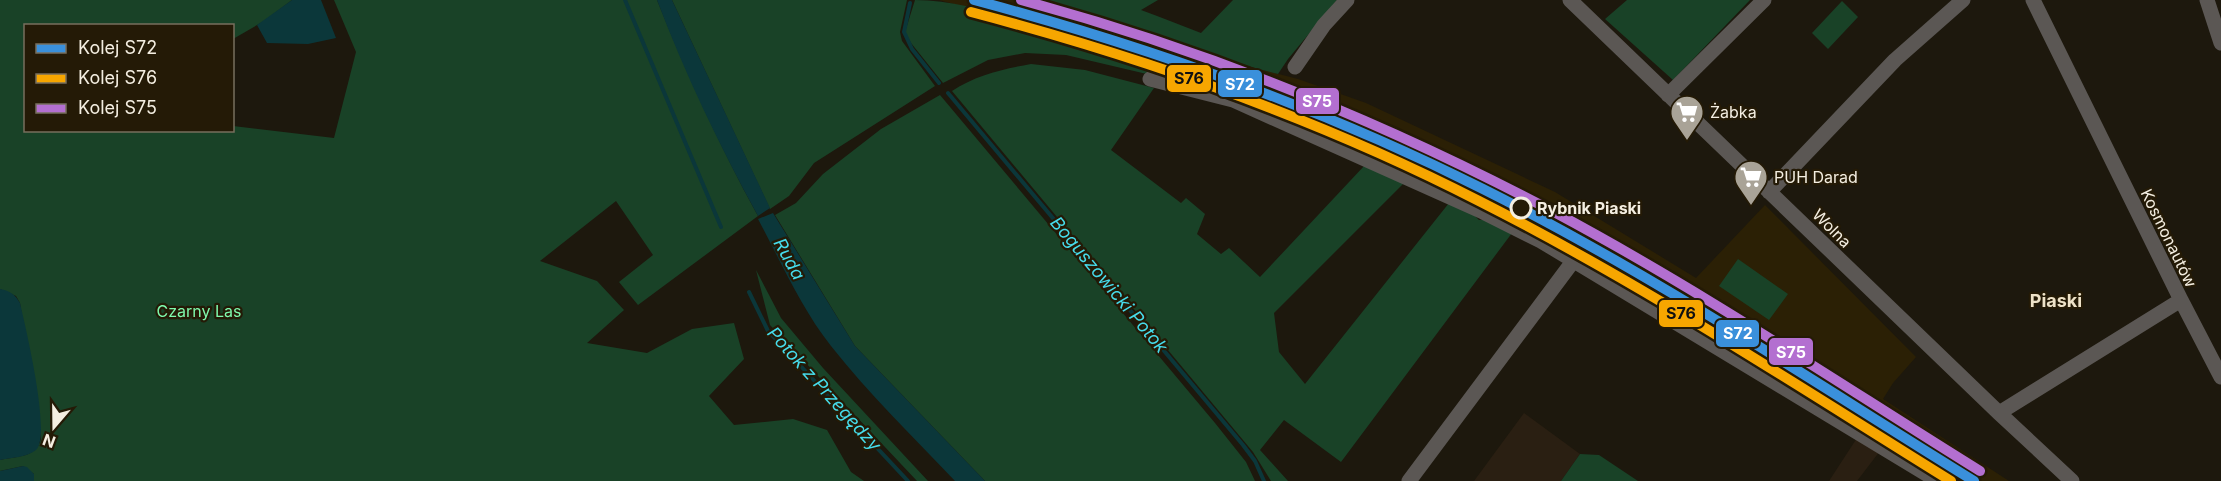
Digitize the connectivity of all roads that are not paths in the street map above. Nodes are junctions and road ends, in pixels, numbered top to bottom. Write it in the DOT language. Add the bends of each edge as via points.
graph roads {
  1 [pos="1347,0"];
  2 [pos="1571,0"];
  3 [pos="1764,0"];
  4 [pos="1964,0"];
  5 [pos="2033,0"];
  6 [pos="2206,0"];
  7 [pos="2221,43"];
  8 [pos="1295,67"];
  9 [pos="1150,79"];
  10 [pos="1668,95"];
  11 [pos="1769,192"];
  12 [pos="1574,260"];
  13 [pos="2181,300"];
  14 [pos="2221,376"];
  15 [pos="1999,413"];
  16 [pos="1409,481"];
  17 [pos="1938,481"];
  18 [pos="2072,481"];
  1 -- 8 [label="street"];
  2 -- 10 [label="street, Wolna"];
  3 -- 10 [label="street"];
  4 -- 11 [label="street" via="1888,68"];
  5 -- 13 [label="street, Kosmonautów"];
  6 -- 7 [label="street"];
  9 -- 12 [label="street" via="1256,110 1483,212"];
  10 -- 11 [label="street, Wolna"];
  11 -- 15 [label="street, Wolna"];
  12 -- 16 [label="street"];
  12 -- 17 [label="street"];
  13 -- 14 [label="street"];
  13 -- 15 [label="street, Kosmonautów"];
  15 -- 18 [label="street, Wolna"];
}
